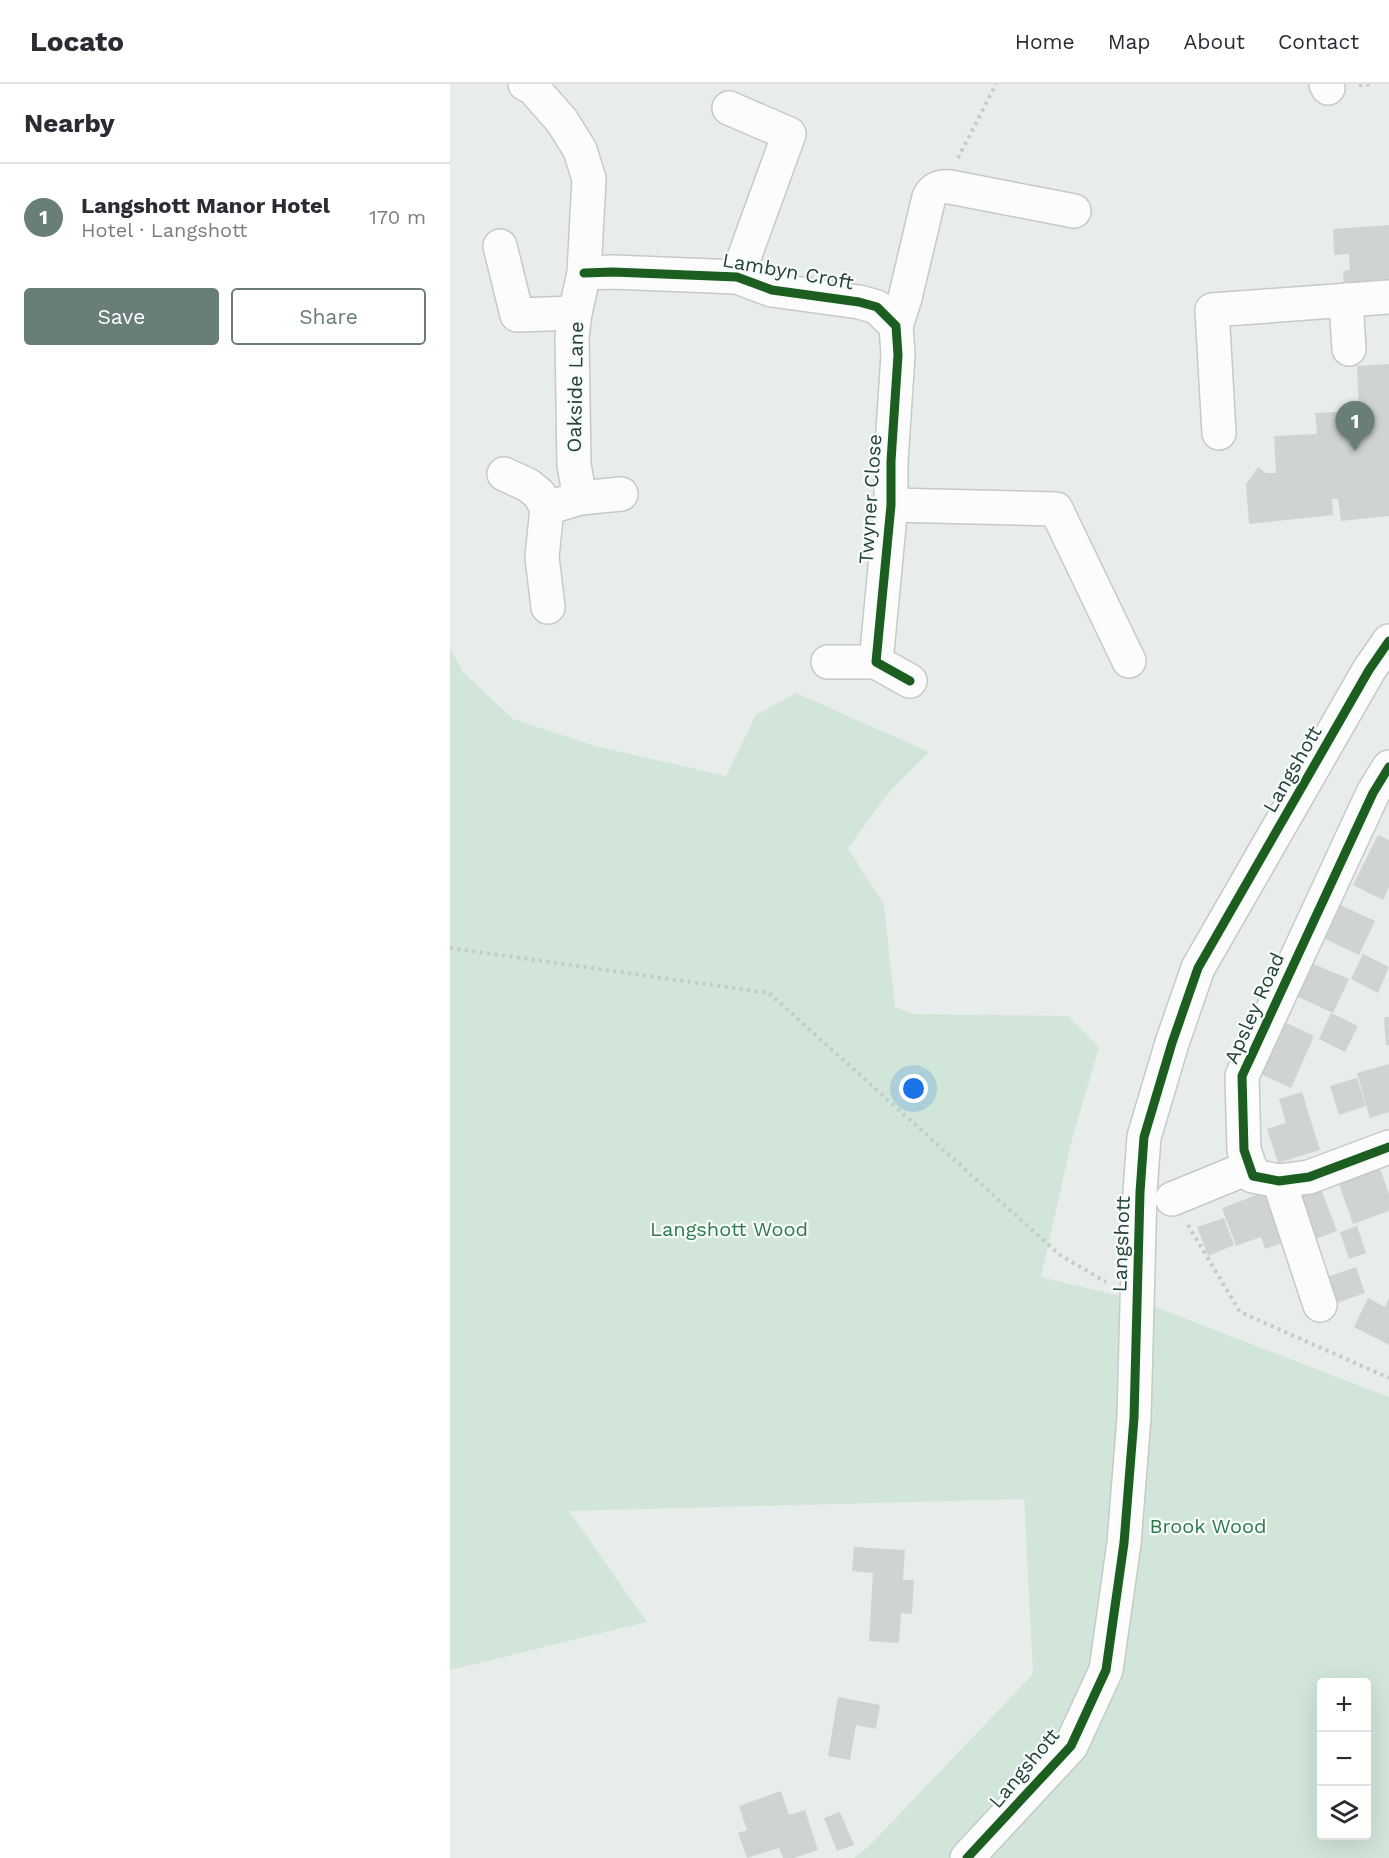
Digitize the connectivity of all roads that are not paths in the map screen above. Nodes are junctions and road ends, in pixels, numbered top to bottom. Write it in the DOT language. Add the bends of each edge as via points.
graph roads {
  1 [pos="525,84"];
  2 [pos="729,108"];
  3 [pos="1074,211"];
  4 [pos="500,246"];
  5 [pos="584,273"];
  6 [pos="737,277"];
  7 [pos="1389,297"];
  8 [pos="1346,300"];
  9 [pos="575,313"];
  10 [pos="886,317"];
  11 [pos="1349,349"];
  12 [pos="1219,433"];
  13 [pos="504,474"];
  14 [pos="621,494"];
  15 [pos="580,498"];
  16 [pos="891,505"];
  17 [pos="547,508"];
  18 [pos="548,607"];
  19 [pos="1389,641"];
  20 [pos="1129,661"];
  21 [pos="828,662"];
  22 [pos="876,662"];
  23 [pos="910,681"];
  24 [pos="1389,767"];
  25 [pos="1389,1147"];
  26 [pos="1250,1167"];
  27 [pos="1279,1181"];
  28 [pos="1172,1199"];
  29 [pos="1320,1305"];
  30 [pos="967,1858"];
  1 -- 5 [label="street, Oakside Lane" via="562,121 580,150 589,178"];
  2 -- 6 [label="street" via="789,134"];
  3 -- 10 [label="street" via="939,192 905,298"];
  4 -- 9 [label="street" via="517,315"];
  5 -- 6 [label="street, Lambyn Croft"];
  5 -- 9 [label="street, Oakside Lane"];
  6 -- 10 [label="street, Lambyn Croft" via="772,290 859,303"];
  7 -- 8 [label="street"];
  8 -- 11 [label="street"];
  8 -- 12 [label="street" via="1212,310"];
  9 -- 15 [label="street, Oakside Lane" via="572,412"];
  10 -- 16 [label="street, Twyner Close" via="898,355"];
  13 -- 17 [label="street" via="528,485"];
  14 -- 15 [label="street"];
  15 -- 17 [label="street"];
  16 -- 20 [label="street" via="1056,509"];
  16 -- 22 [label="street, Twyner Close"];
  17 -- 18 [label="street" via="542,557"];
  19 -- 30 [label="street, Langshott" via="1198,968 1144,1137 1134,1418 1124,1543 1106,1670 1071,1746"];
  21 -- 22 [label="street"];
  22 -- 23 [label="street"];
  24 -- 26 [label="street, Apsley Road" via="1373,793 1242,1076 1244,1150"];
  25 -- 27 [label="street" via="1310,1177"];
  26 -- 27 [label="street" via="1253,1176"];
  26 -- 28 [label="street"];
  27 -- 29 [label="street"];
}
